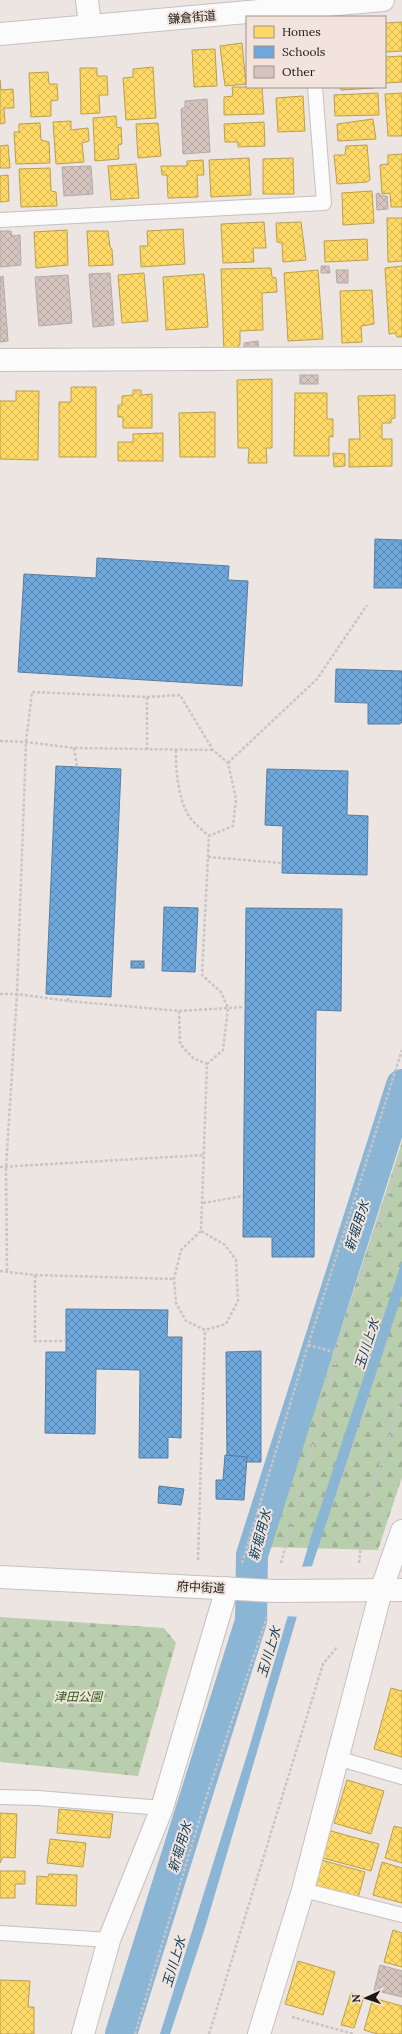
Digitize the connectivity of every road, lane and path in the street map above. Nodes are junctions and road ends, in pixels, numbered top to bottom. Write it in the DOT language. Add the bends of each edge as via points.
graph roads {
  1 [pos="87,0"];
  2 [pos="383,0"];
  3 [pos="277,5"];
  4 [pos="310,12"];
  5 [pos="90,26"];
  6 [pos="0,34"];
  7 [pos="315,88"];
  8 [pos="0,220"];
  9 [pos="402,358"];
  10 [pos="0,360"];
  11 [pos="367,605"];
  12 [pos="147,697"];
  13 [pos="0,741"];
  14 [pos="26,742"];
  15 [pos="74,748"];
  16 [pos="147,750"];
  17 [pos="176,750"];
  18 [pos="213,750"];
  19 [pos="228,763"];
  20 [pos="77,767"];
  21 [pos="209,836"];
  22 [pos="208,857"];
  23 [pos="282,863"];
  24 [pos="0,994"];
  25 [pos="17,994"];
  26 [pos="68,995"];
  27 [pos="68,1001"];
  28 [pos="245,1007"];
  29 [pos="228,1008"];
  30 [pos="179,1011"];
  31 [pos="402,1050"];
  32 [pos="207,1064"];
  33 [pos="204,1155"];
  34 [pos="402,1155"];
  35 [pos="0,1167"];
  36 [pos="6,1167"];
  37 [pos="243,1196"];
  38 [pos="203,1203"];
  39 [pos="201,1231"];
  40 [pos="0,1271"];
  41 [pos="7,1271"];
  42 [pos="35,1275"];
  43 [pos="174,1279"];
  44 [pos="205,1330"];
  45 [pos="66,1341"];
  46 [pos="308,1345"];
  47 [pos="338,1353"];
  48 [pos="402,1396"];
  49 [pos="402,1531"];
  50 [pos="198,1561"];
  51 [pos="242,1564"];
  52 [pos="281,1565"];
  53 [pos="359,1571"];
  54 [pos="0,1577"];
  55 [pos="228,1589"];
  56 [pos="392,1590"];
  57 [pos="268,1613"];
  58 [pos="337,1646"];
  59 [pos="337,1758"];
  60 [pos="402,1777"];
  61 [pos="0,1797"];
  62 [pos="162,1808"];
  63 [pos="303,1890"];
  64 [pos="402,1915"];
  65 [pos="0,1933"];
  66 [pos="109,1940"];
  67 [pos="267,2010"];
  68 [pos="83,2034"];
  69 [pos="135,2034"];
  70 [pos="209,2034"];
  71 [pos="259,2034"];
  72 [pos="354,2034"];
  1 -- 5 [label="street"];
  2 -- 4 [label="street, 鎌倉街道"];
  3 -- 4 [label="street, 鎌倉街道"];
  3 -- 5 [label="street, 鎌倉街道"];
  5 -- 6 [label="street, 鎌倉街道"];
  7 -- 8 [label="lane" via="324,203"];
  9 -- 10 [label="street"];
  11 -- 19 [label="path" via="317,679"];
  12 -- 14 [label="path" via="32,692"];
  12 -- 16 [label="path"];
  12 -- 18 [label="path" via="180,695"];
  13 -- 14 [label="path"];
  14 -- 15 [label="path"];
  14 -- 25 [label="path"];
  15 -- 16 [label="path"];
  15 -- 20 [label="path"];
  16 -- 17 [label="path"];
  17 -- 18 [label="path"];
  17 -- 21 [label="path" via="175,766 179,789 190,819"];
  18 -- 19 [label="path"];
  19 -- 21 [label="path" via="236,799 233,826"];
  21 -- 22 [label="path"];
  22 -- 23 [label="path"];
  22 -- 29 [label="path" via="202,975 221,992"];
  24 -- 25 [label="path"];
  25 -- 27 [label="path"];
  25 -- 36 [label="path"];
  26 -- 27 [label="path"];
  27 -- 30 [label="path"];
  28 -- 29 [label="path"];
  29 -- 30 [label="path"];
  29 -- 32 [label="path" via="223,1050"];
  30 -- 32 [label="path" via="180,1044 193,1058"];
  31 -- 46 [label="path"];
  32 -- 33 [label="path"];
  33 -- 36 [label="path"];
  33 -- 38 [label="path"];
  34 -- 47 [label="path"];
  35 -- 36 [label="path"];
  36 -- 41 [label="path"];
  37 -- 38 [label="path"];
  38 -- 39 [label="path"];
  39 -- 43 [label="path" via="181,1250"];
  39 -- 44 [label="path" via="226,1245 236,1260 238,1301 226,1324"];
  40 -- 41 [label="path"];
  41 -- 42 [label="path"];
  42 -- 43 [label="path"];
  42 -- 45 [label="path" via="35,1341"];
  43 -- 44 [label="path" via="176,1303 186,1321"];
  44 -- 50 [label="path"];
  46 -- 47 [label="path"];
  46 -- 51 [label="path"];
  47 -- 52 [label="path"];
  48 -- 53 [label="path" via="364,1516"];
  49 -- 56 [label="street"];
  54 -- 55 [label="street, 府中街道"];
  55 -- 56 [label="street, 府中街道" via="330,1592"];
  55 -- 62 [label="street"];
  56 -- 59 [label="street"];
  57 -- 69 [label="path" via="204,1801"];
  58 -- 70 [label="path" via="323,1664"];
  59 -- 60 [label="lane"];
  59 -- 63 [label="street"];
  61 -- 62 [label="lane"];
  62 -- 66 [label="street"];
  63 -- 64 [label="lane"];
  63 -- 67 [label="street"];
  65 -- 66 [label="lane"];
  66 -- 68 [label="street"];
  67 -- 71 [label="street"];
  67 -- 72 [label="path"];
}
